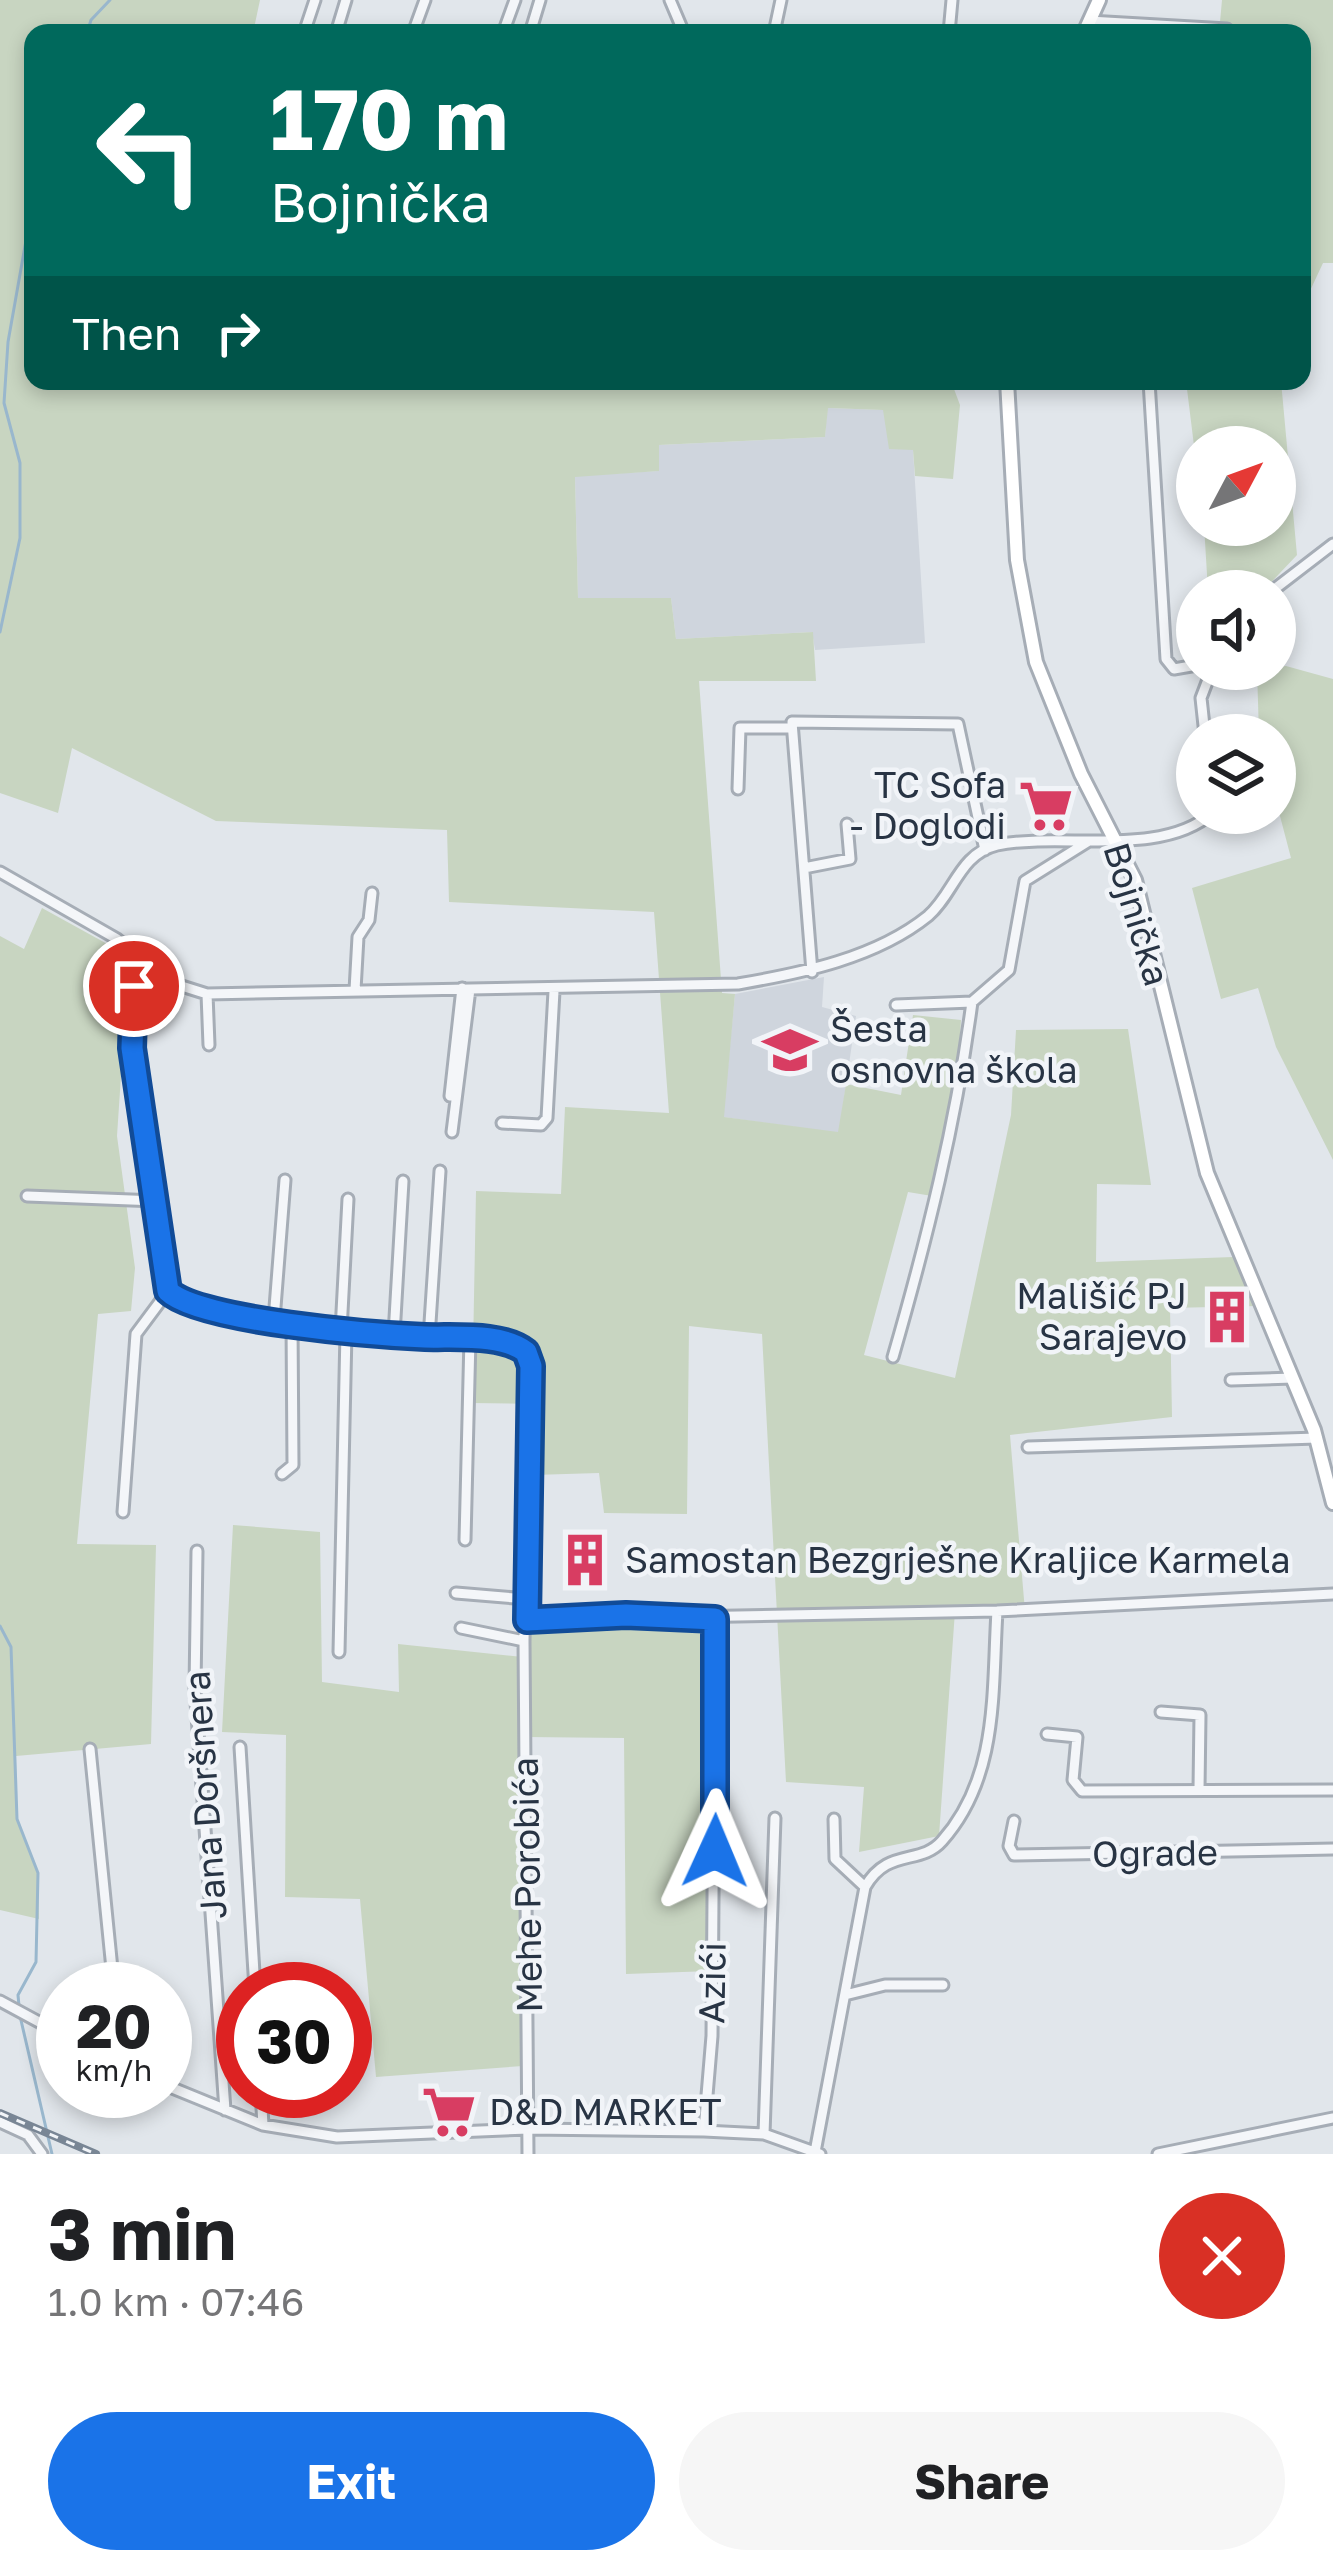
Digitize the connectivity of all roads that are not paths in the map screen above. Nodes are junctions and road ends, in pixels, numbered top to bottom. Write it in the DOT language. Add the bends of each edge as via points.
graph roads {
  1 [pos="1008,390"];
  2 [pos="1150,390"];
  3 [pos="1333,544"];
  4 [pos="1296,573"];
  5 [pos="1176,669"];
  6 [pos="791,728"];
  7 [pos="738,789"];
  8 [pos="848,824"];
  9 [pos="1176,826"];
  10 [pos="1089,841"];
  11 [pos="1120,845"];
  12 [pos="985,850"];
  13 [pos="804,868"];
  14 [pos="0,872"];
  15 [pos="372,892"];
  16 [pos="150,967"];
  17 [pos="812,972"];
  18 [pos="466,988"];
  19 [pos="355,989"];
  20 [pos="554,991"];
  21 [pos="207,994"];
  22 [pos="972,1001"];
  23 [pos="896,1005"];
  24 [pos="209,1045"];
  25 [pos="449,1107"];
  26 [pos="502,1123"];
  27 [pos="452,1132"];
  28 [pos="440,1171"];
  29 [pos="285,1180"];
  30 [pos="403,1181"];
  31 [pos="27,1196"];
  32 [pos="348,1199"];
  33 [pos="157,1201"];
  34 [pos="168,1291"];
  35 [pos="274,1320"];
  36 [pos="292,1323"];
  37 [pos="343,1331"];
  38 [pos="394,1336"];
  39 [pos="429,1337"];
  40 [pos="470,1338"];
  41 [pos="893,1357"];
  42 [pos="1293,1378"];
  43 [pos="1231,1380"];
  44 [pos="1317,1438"];
  45 [pos="1028,1447"];
  46 [pos="282,1474"];
  47 [pos="1333,1503"];
  48 [pos="123,1512"];
  49 [pos="465,1540"];
  50 [pos="197,1551"];
  51 [pos="456,1593"];
  52 [pos="1333,1594"];
  53 [pos="527,1599"];
  54 [pos="997,1611"];
  55 [pos="715,1619"];
  56 [pos="527,1620"];
  57 [pos="460,1628"];
  58 [pos="524,1642"];
  59 [pos="339,1652"];
  60 [pos="1161,1712"];
  61 [pos="1046,1734"];
  62 [pos="240,1747"];
  63 [pos="90,1749"];
  64 [pos="1199,1789"];
  65 [pos="1333,1790"];
  66 [pos="775,1818"];
  67 [pos="834,1819"];
  68 [pos="1014,1822"];
  69 [pos="1333,1849"];
  70 [pos="866,1887"];
  71 [pos="111,1962"];
  72 [pos="253,1962"];
  73 [pos="943,1985"];
  74 [pos="216,1994"];
  75 [pos="845,1995"];
  76 [pos="5,2003"];
  77 [pos="36,2021"];
  78 [pos="245,2118"];
  79 [pos="263,2118"];
  80 [pos="1333,2118"];
  81 [pos="0,2122"];
  82 [pos="263,2125"];
  83 [pos="528,2129"];
  84 [pos="704,2132"];
  85 [pos="764,2134"];
  86 [pos="789,2149"];
  87 [pos="818,2153"];
  88 [pos="43,2154"];
  89 [pos="528,2154"];
  90 [pos="1158,2154"];
  1 -- 11 [label="main road, Bojnička" via="1017,560 1036,662"];
  2 -- 5 [label="street" via="1166,659"];
  3 -- 4 [label="street"];
  6 -- 7 [label="street" via="740,728"];
  6 -- 12 [label="street" via="958,724"];
  6 -- 13 [label="street"];
  8 -- 13 [label="street" via="850,860"];
  9 -- 11 [label="street"];
  10 -- 11 [label="street"];
  10 -- 12 [label="street"];
  10 -- 22 [label="street" via="1025,880 1009,970"];
  11 -- 42 [label="main road, Bojnička" via="1207,1173"];
  12 -- 17 [label="street" via="925,919"];
  13 -- 17 [label="street"];
  14 -- 16 [label="street" via="111,935"];
  15 -- 19 [label="street" via="358,937"];
  16 -- 21 [label="street"];
  16 -- 33 [label="street" via="134,986 130,1029"];
  17 -- 20 [label="street" via="739,984"];
  18 -- 19 [label="street"];
  18 -- 20 [label="street"];
  18 -- 25 [label="street"];
  18 -- 27 [label="street"];
  19 -- 21 [label="street"];
  20 -- 26 [label="street" via="547,1118 541,1125"];
  21 -- 24 [label="street"];
  22 -- 23 [label="street"];
  22 -- 41 [label="street" via="931,1226"];
  28 -- 39 [label="street"];
  29 -- 35 [label="street"];
  30 -- 38 [label="street"];
  31 -- 33 [label="street"];
  32 -- 37 [label="street"];
  33 -- 34 [label="street"];
  34 -- 35 [label="street, Mehe Porobića" via="189,1304"];
  34 -- 48 [label="street" via="136,1334"];
  35 -- 36 [label="street, Mehe Porobića"];
  36 -- 37 [label="street, Mehe Porobića"];
  36 -- 46 [label="street" via="293,1465"];
  37 -- 38 [label="street, Mehe Porobića"];
  37 -- 59 [label="street"];
  38 -- 39 [label="street, Mehe Porobića"];
  39 -- 40 [label="street, Mehe Porobića"];
  40 -- 49 [label="street"];
  40 -- 53 [label="street, Mehe Porobića" via="521,1347 530,1358"];
  42 -- 43 [label="street"];
  42 -- 44 [label="main road, Bojnička"];
  44 -- 45 [label="street"];
  44 -- 47 [label="main road, Bojnička"];
  50 -- 74 [label="street, Jana Doršnera" via="195,1688"];
  51 -- 53 [label="street"];
  52 -- 54 [label="street"];
  53 -- 56 [label="street, Mehe Porobića"];
  54 -- 55 [label="street"];
  54 -- 70 [label="street" via="985,1768 972,1799 939,1844 887,1862"];
  55 -- 56 [label="street"];
  55 -- 84 [label="street, Azići"];
  56 -- 58 [label="street, Mehe Porobića"];
  57 -- 58 [label="street"];
  58 -- 83 [label="street, Mehe Porobića"];
  60 -- 64 [label="street" via="1200,1715"];
  61 -- 64 [label="street" via="1077,1737 1073,1780 1082,1791"];
  62 -- 72 [label="street"];
  63 -- 71 [label="street"];
  64 -- 65 [label="street"];
  66 -- 85 [label="street, Azići"];
  67 -- 70 [label="street" via="835,1859"];
  68 -- 69 [label="street, Ograde" via="1014,1855"];
  70 -- 75 [label="street"];
  73 -- 75 [label="street" via="885,1984"];
  75 -- 87 [label="street"];
  76 -- 77 [label="street"];
  78 -- 82 [label="street"];
  79 -- 82 [label="street"];
  80 -- 90 [label="street"];
  81 -- 88 [label="street" via="28,2135"];
  82 -- 83 [label="street" via="350,2138"];
  83 -- 84 [label="street"];
  83 -- 89 [label="street, Mehe Porobića"];
  84 -- 85 [label="street"];
  85 -- 86 [label="street"];
  86 -- 87 [label="street"];
}
